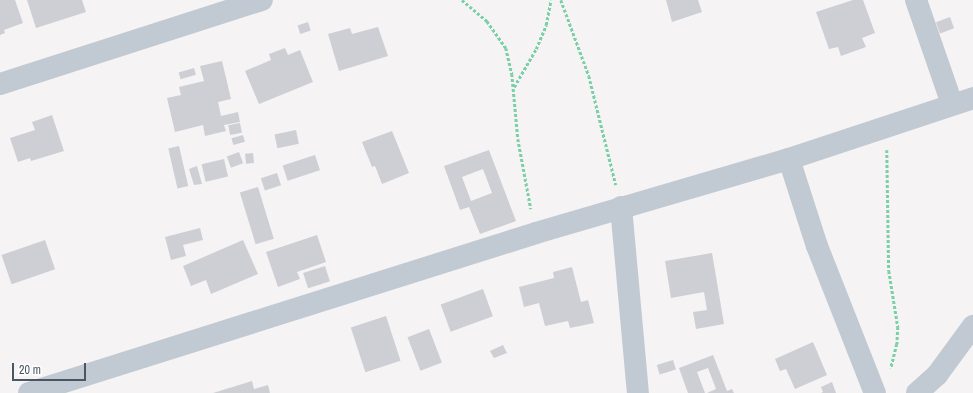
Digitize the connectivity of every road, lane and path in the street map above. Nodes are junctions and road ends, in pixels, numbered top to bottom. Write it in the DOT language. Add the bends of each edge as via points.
graph roads {
  1 [pos="262,0"];
  2 [pos="462,0"];
  3 [pos="551,0"];
  4 [pos="561,0"];
  5 [pos="916,0"];
  6 [pos="0,84"];
  7 [pos="514,88"];
  8 [pos="973,98"];
  9 [pos="952,104"];
  10 [pos="887,126"];
  11 [pos="789,158"];
  12 [pos="621,207"];
  13 [pos="536,233"];
  14 [pos="973,326"];
  15 [pos="29,393"];
  16 [pos="638,393"];
  17 [pos="874,393"];
  18 [pos="917,393"];
  1 -- 6 [label="street"];
  2 -- 7 [label="path" via="487,21 506,48"];
  3 -- 7 [label="path" via="546,25 536,49"];
  4 -- 12 [label="path" via="589,76"];
  5 -- 9 [label="street"];
  7 -- 13 [label="path" via="522,167"];
  8 -- 9 [label="street"];
  9 -- 10 [label="street"];
  10 -- 11 [label="street"];
  10 -- 17 [label="path" via="889,271 898,327 891,370"];
  11 -- 12 [label="street"];
  11 -- 17 [label="street" via="817,246"];
  12 -- 13 [label="street"];
  12 -- 16 [label="street"];
  13 -- 15 [label="street"];
  14 -- 18 [label="street" via="937,375"];
}
